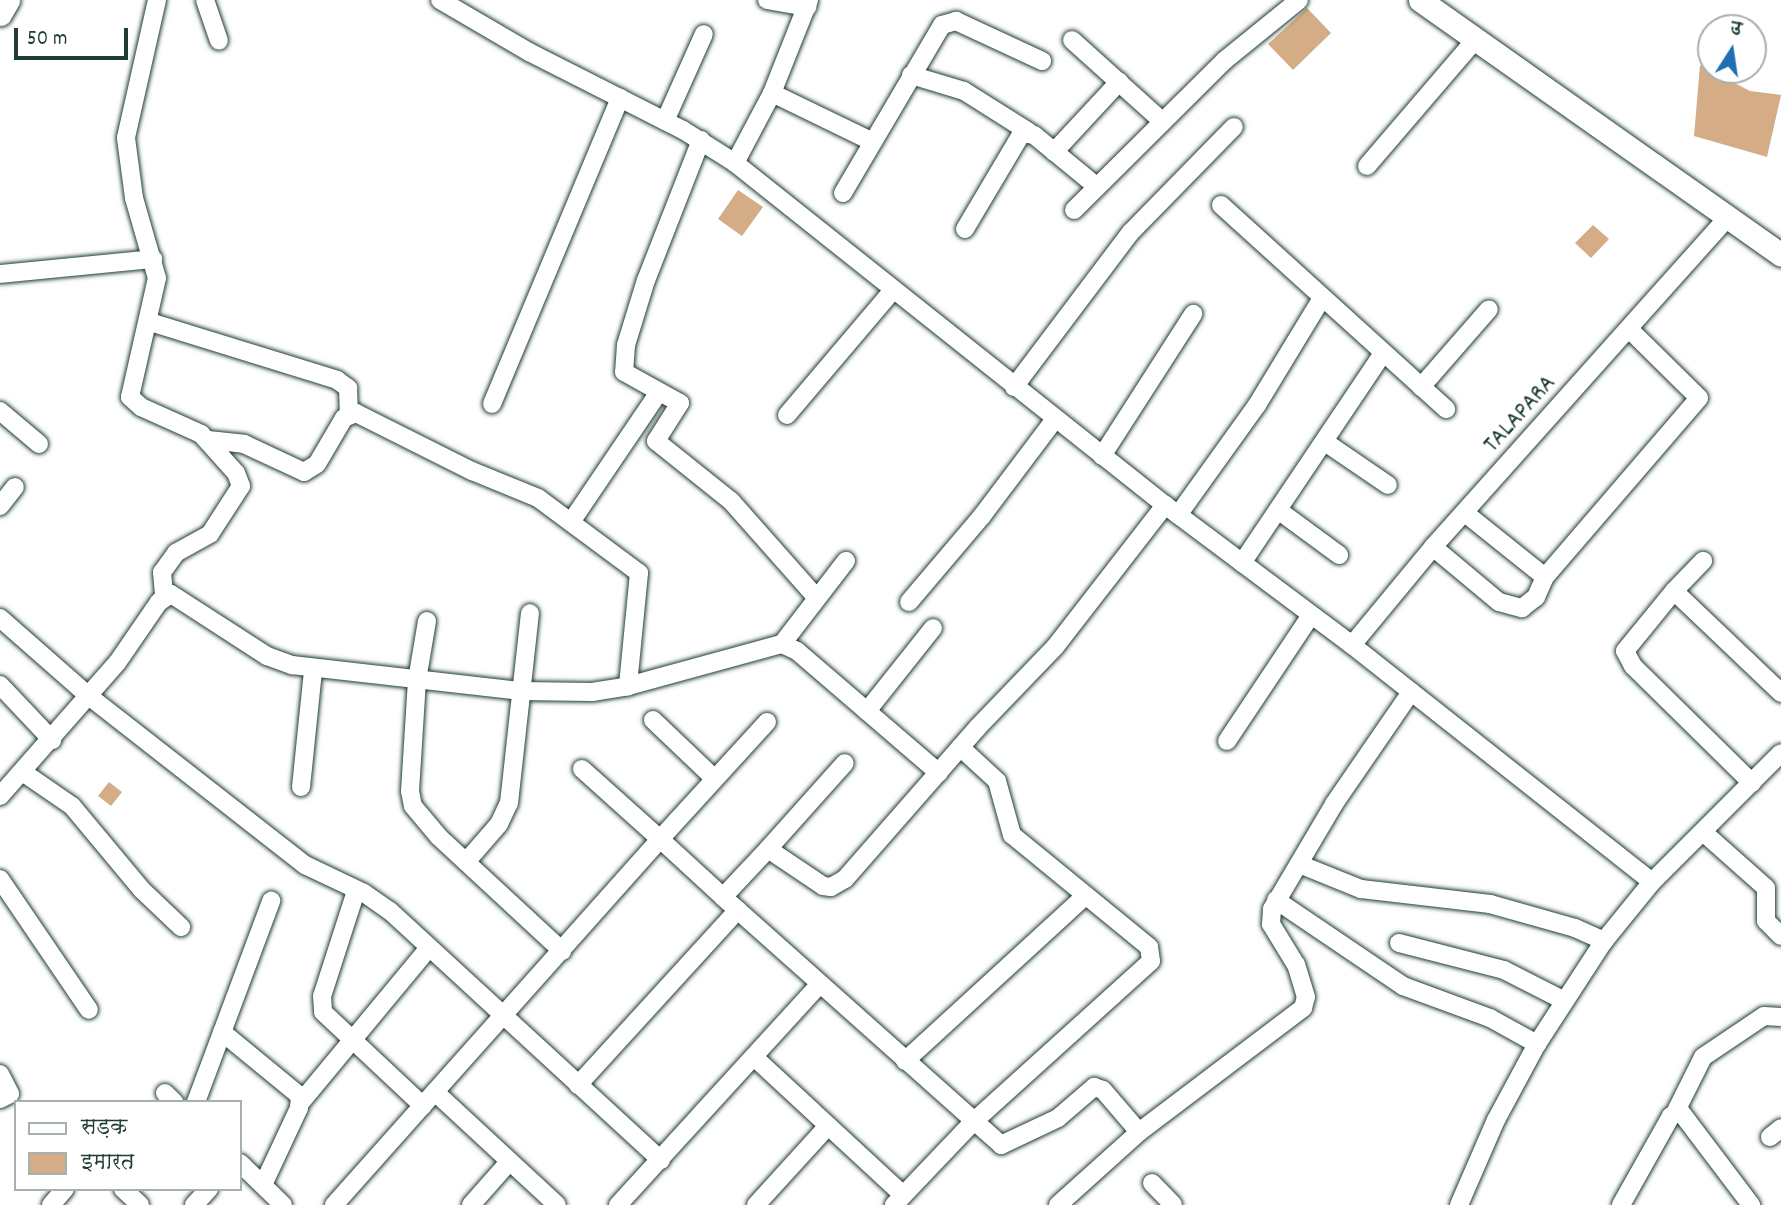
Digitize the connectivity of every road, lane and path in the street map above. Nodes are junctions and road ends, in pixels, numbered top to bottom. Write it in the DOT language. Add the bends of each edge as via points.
graph roads {
  1 [pos="8,0"];
  2 [pos="157,0"];
  3 [pos="205,0"];
  4 [pos="440,0"];
  5 [pos="767,0"];
  6 [pos="1299,0"];
  7 [pos="1420,0"];
  8 [pos="1444,0"];
  9 [pos="808,4"];
  10 [pos="0,14"];
  11 [pos="704,34"];
  12 [pos="1476,39"];
  13 [pos="1072,40"];
  14 [pos="219,41"];
  15 [pos="1042,61"];
  16 [pos="911,75"];
  17 [pos="1119,82"];
  18 [pos="772,93"];
  19 [pos="620,98"];
  20 [pos="1161,120"];
  21 [pos="665,121"];
  22 [pos="1234,127"];
  23 [pos="1029,132"];
  24 [pos="701,140"];
  25 [pos="873,142"];
  26 [pos="1054,152"];
  27 [pos="735,163"];
  28 [pos="1367,166"];
  29 [pos="1096,186"];
  30 [pos="843,193"];
  31 [pos="1221,205"];
  32 [pos="1074,209"];
  33 [pos="1727,218"];
  34 [pos="965,229"];
  35 [pos="1781,239"];
  36 [pos="1781,255"];
  37 [pos="152,259"];
  38 [pos="0,274"];
  39 [pos="892,291"];
  40 [pos="1322,298"];
  41 [pos="1489,309"];
  42 [pos="1193,314"];
  43 [pos="150,322"];
  44 [pos="1630,330"];
  45 [pos="1382,353"];
  46 [pos="1014,387"];
  47 [pos="1420,387"];
  48 [pos="659,391"];
  49 [pos="492,404"];
  50 [pos="1446,409"];
  51 [pos="0,411"];
  52 [pos="349,413"];
  53 [pos="787,415"];
  54 [pos="1055,419"];
  55 [pos="208,440"];
  56 [pos="1325,442"];
  57 [pos="39,444"];
  58 [pos="1102,456"];
  59 [pos="1388,485"];
  60 [pos="15,487"];
  61 [pos="0,506"];
  62 [pos="1171,510"];
  63 [pos="1278,510"];
  64 [pos="1465,513"];
  65 [pos="571,522"];
  66 [pos="1433,547"];
  67 [pos="1339,555"];
  68 [pos="1703,561"];
  69 [pos="846,562"];
  70 [pos="1242,563"];
  71 [pos="1545,577"];
  72 [pos="1674,591"];
  73 [pos="164,596"];
  74 [pos="816,597"];
  75 [pos="909,602"];
  76 [pos="530,613"];
  77 [pos="1311,615"];
  78 [pos="0,618"];
  79 [pos="427,621"];
  80 [pos="933,628"];
  81 [pos="782,644"];
  82 [pos="1352,645"];
  83 [pos="313,670"];
  84 [pos="417,680"];
  85 [pos="0,685"];
  86 [pos="628,686"];
  87 [pos="520,691"];
  88 [pos="1411,692"];
  89 [pos="1781,693"];
  90 [pos="90,697"];
  91 [pos="867,712"];
  92 [pos="653,720"];
  93 [pos="766,722"];
  94 [pos="52,740"];
  95 [pos="1227,741"];
  96 [pos="960,747"];
  97 [pos="1781,753"];
  98 [pos="845,763"];
  99 [pos="582,769"];
  100 [pos="24,773"];
  101 [pos="939,773"];
  102 [pos="714,778"];
  103 [pos="1752,783"];
  104 [pos="301,787"];
  105 [pos="0,796"];
  106 [pos="1703,832"];
  107 [pos="660,839"];
  108 [pos="768,849"];
  109 [pos="466,862"];
  110 [pos="1299,864"];
  111 [pos="0,879"];
  112 [pos="1652,882"];
  113 [pos="356,891"];
  114 [pos="1085,896"];
  115 [pos="723,897"];
  116 [pos="1276,900"];
  117 [pos="271,901"];
  118 [pos="738,910"];
  119 [pos="181,926"];
  120 [pos="1781,936"];
  121 [pos="1604,941"];
  122 [pos="1399,943"];
  123 [pos="429,948"];
  124 [pos="562,951"];
  125 [pos="820,984"];
  126 [pos="1563,1000"];
  127 [pos="89,1010"];
  128 [pos="1781,1017"];
  129 [pos="504,1018"];
  130 [pos="222,1032"];
  131 [pos="349,1040"];
  132 [pos="1538,1044"];
  133 [pos="754,1057"];
  134 [pos="905,1061"];
  135 [pos="0,1074"];
  136 [pos="578,1085"];
  137 [pos="435,1092"];
  138 [pos="0,1099"];
  139 [pos="198,1100"];
  140 [pos="301,1102"];
  141 [pos="423,1105"];
  142 [pos="1676,1111"];
  143 [pos="972,1123"];
  144 [pos="828,1126"];
  145 [pos="1139,1132"];
  146 [pos="661,1160"];
  147 [pos="509,1162"];
  148 [pos="242,1165"];
  149 [pos="1152,1183"];
  150 [pos="263,1185"];
  151 [pos="63,1191"];
  152 [pos="125,1191"];
  153 [pos="207,1191"];
  154 [pos="898,1200"];
  155 [pos="51,1205"];
  156 [pos="140,1205"];
  157 [pos="194,1205"];
  158 [pos="283,1205"];
  159 [pos="334,1205"];
  160 [pos="471,1205"];
  161 [pos="557,1205"];
  162 [pos="618,1205"];
  163 [pos="756,1205"];
  164 [pos="1058,1205"];
  165 [pos="1173,1205"];
  166 [pos="1459,1205"];
  167 [pos="1621,1205"];
  168 [pos="1751,1205"];
  1 -- 10 [label="main road"];
  2 -- 37 [label="street" via="126,138 134,198"];
  3 -- 14 [label="street"];
  4 -- 19 [label="street"];
  5 -- 9 [label="street"];
  6 -- 20 [label="street"];
  7 -- 12 [label="main road"];
  8 -- 35 [label="main road"];
  9 -- 18 [label="street"];
  11 -- 21 [label="street"];
  12 -- 28 [label="street"];
  12 -- 33 [label="main road"];
  13 -- 17 [label="street"];
  15 -- 16 [label="street" via="948,21"];
  16 -- 23 [label="street" via="964,91"];
  16 -- 25 [label="street"];
  17 -- 20 [label="street"];
  17 -- 26 [label="street"];
  18 -- 25 [label="street"];
  18 -- 27 [label="street"];
  19 -- 21 [label="street"];
  19 -- 49 [label="street"];
  20 -- 29 [label="street"];
  21 -- 24 [label="street"];
  22 -- 46 [label="street" via="1131,232"];
  23 -- 26 [label="street"];
  23 -- 34 [label="street" via="1018,138"];
  24 -- 27 [label="street"];
  24 -- 48 [label="street" via="626,345 624,372"];
  25 -- 30 [label="street"];
  26 -- 29 [label="street"];
  27 -- 39 [label="street"];
  29 -- 32 [label="street"];
  31 -- 40 [label="street"];
  33 -- 36 [label="main road"];
  33 -- 44 [label="street, TALAPARA"];
  37 -- 38 [label="street"];
  37 -- 43 [label="street" via="157,293"];
  39 -- 46 [label="street"];
  39 -- 53 [label="street"];
  40 -- 45 [label="street"];
  40 -- 62 [label="street" via="1257,405"];
  41 -- 47 [label="street"];
  42 -- 58 [label="street"];
  43 -- 52 [label="street" via="337,380 348,388"];
  43 -- 55 [label="street" via="131,392 133,403"];
  44 -- 64 [label="street, TALAPARA"];
  44 -- 71 [label="street" via="1699,397"];
  45 -- 47 [label="street"];
  45 -- 56 [label="street"];
  46 -- 54 [label="street"];
  47 -- 50 [label="street"];
  48 -- 65 [label="street"];
  48 -- 74 [label="street" via="680,403 656,441 732,500"];
  51 -- 57 [label="street"];
  52 -- 55 [label="street" via="317,464 304,472 244,444"];
  52 -- 65 [label="street" via="520,489"];
  54 -- 58 [label="street"];
  54 -- 75 [label="street"];
  55 -- 73 [label="street" via="241,486 209,534 176,552 162,572"];
  56 -- 59 [label="street"];
  56 -- 63 [label="street"];
  58 -- 62 [label="street"];
  60 -- 61 [label="street"];
  62 -- 70 [label="street"];
  62 -- 96 [label="street" via="1055,647"];
  63 -- 67 [label="street"];
  63 -- 70 [label="street"];
  64 -- 66 [label="street, TALAPARA"];
  64 -- 71 [label="street"];
  65 -- 86 [label="street" via="639,573"];
  66 -- 71 [label="street" via="1482,590 1512,607 1529,603"];
  66 -- 82 [label="street, TALAPARA"];
  68 -- 72 [label="street"];
  69 -- 74 [label="street"];
  70 -- 77 [label="street"];
  72 -- 89 [label="street"];
  72 -- 103 [label="street" via="1628,643 1627,658"];
  73 -- 83 [label="street" via="177,596 267,656"];
  73 -- 90 [label="street"];
  74 -- 81 [label="street"];
  76 -- 87 [label="street"];
  77 -- 82 [label="street"];
  77 -- 95 [label="street"];
  78 -- 90 [label="street"];
  79 -- 84 [label="street"];
  80 -- 91 [label="street"];
  81 -- 86 [label="street"];
  81 -- 91 [label="street"];
  82 -- 88 [label="street"];
  83 -- 84 [label="street"];
  83 -- 104 [label="street"];
  84 -- 87 [label="street"];
  84 -- 109 [label="street" via="413,806"];
  85 -- 94 [label="street"];
  86 -- 87 [label="street" via="592,692"];
  87 -- 109 [label="street" via="509,803 499,824"];
  88 -- 110 [label="street"];
  88 -- 112 [label="street"];
  90 -- 94 [label="street"];
  90 -- 113 [label="street" via="305,865"];
  91 -- 101 [label="street"];
  92 -- 102 [label="street"];
  93 -- 102 [label="street"];
  94 -- 100 [label="street"];
  96 -- 101 [label="street"];
  96 -- 114 [label="street" via="997,781 1012,835"];
  97 -- 103 [label="street"];
  98 -- 108 [label="street"];
  99 -- 107 [label="street"];
  100 -- 105 [label="street"];
  100 -- 119 [label="street" via="72,806 142,890"];
  101 -- 108 [label="street" via="838,884 823,886"];
  102 -- 107 [label="street"];
  103 -- 106 [label="street"];
  106 -- 112 [label="street"];
  106 -- 120 [label="street" via="1766,888 1766,921"];
  107 -- 115 [label="street"];
  107 -- 124 [label="street"];
  108 -- 115 [label="street"];
  109 -- 124 [label="street"];
  110 -- 116 [label="street"];
  110 -- 121 [label="street" via="1361,889 1490,904"];
  111 -- 127 [label="street"];
  112 -- 121 [label="street"];
  113 -- 123 [label="street" via="376,900"];
  113 -- 131 [label="street" via="320,1005"];
  114 -- 134 [label="street"];
  114 -- 143 [label="street" via="1149,947 1151,961"];
  115 -- 118 [label="street"];
  116 -- 132 [label="street" via="1402,986 1490,1018"];
  116 -- 145 [label="street" via="1271,924 1296,965 1306,997 1303,1008"];
  117 -- 130 [label="street"];
  118 -- 125 [label="street"];
  118 -- 136 [label="street"];
  121 -- 126 [label="street"];
  122 -- 126 [label="street" via="1504,970"];
  123 -- 129 [label="street"];
  123 -- 131 [label="street"];
  124 -- 129 [label="street"];
  125 -- 133 [label="street"];
  125 -- 134 [label="street"];
  126 -- 132 [label="street"];
  128 -- 142 [label="street" via="1765,1016 1703,1057"];
  129 -- 136 [label="street"];
  129 -- 137 [label="street"];
  130 -- 139 [label="street"];
  130 -- 140 [label="street" via="295,1090"];
  131 -- 140 [label="street"];
  131 -- 141 [label="street"];
  132 -- 166 [label="street" via="1496,1120"];
  133 -- 144 [label="street"];
  133 -- 146 [label="street"];
  134 -- 143 [label="street"];
  135 -- 138 [label="street" via="10,1094"];
  136 -- 146 [label="street"];
  137 -- 141 [label="street"];
  137 -- 147 [label="street"];
  140 -- 150 [label="street"];
  141 -- 159 [label="street"];
  142 -- 167 [label="street"];
  142 -- 168 [label="street" via="1685,1114"];
  143 -- 145 [label="street" via="1006,1145 1066,1113 1094,1087 1103,1090"];
  143 -- 154 [label="street"];
  144 -- 154 [label="street"];
  144 -- 163 [label="street"];
  145 -- 164 [label="street"];
  146 -- 162 [label="street"];
  147 -- 160 [label="street"];
  147 -- 161 [label="street"];
  148 -- 150 [label="street"];
  149 -- 165 [label="street"];
  150 -- 158 [label="street"];
  151 -- 155 [label="street"];
  152 -- 156 [label="street"];
  153 -- 157 [label="street"];
}
